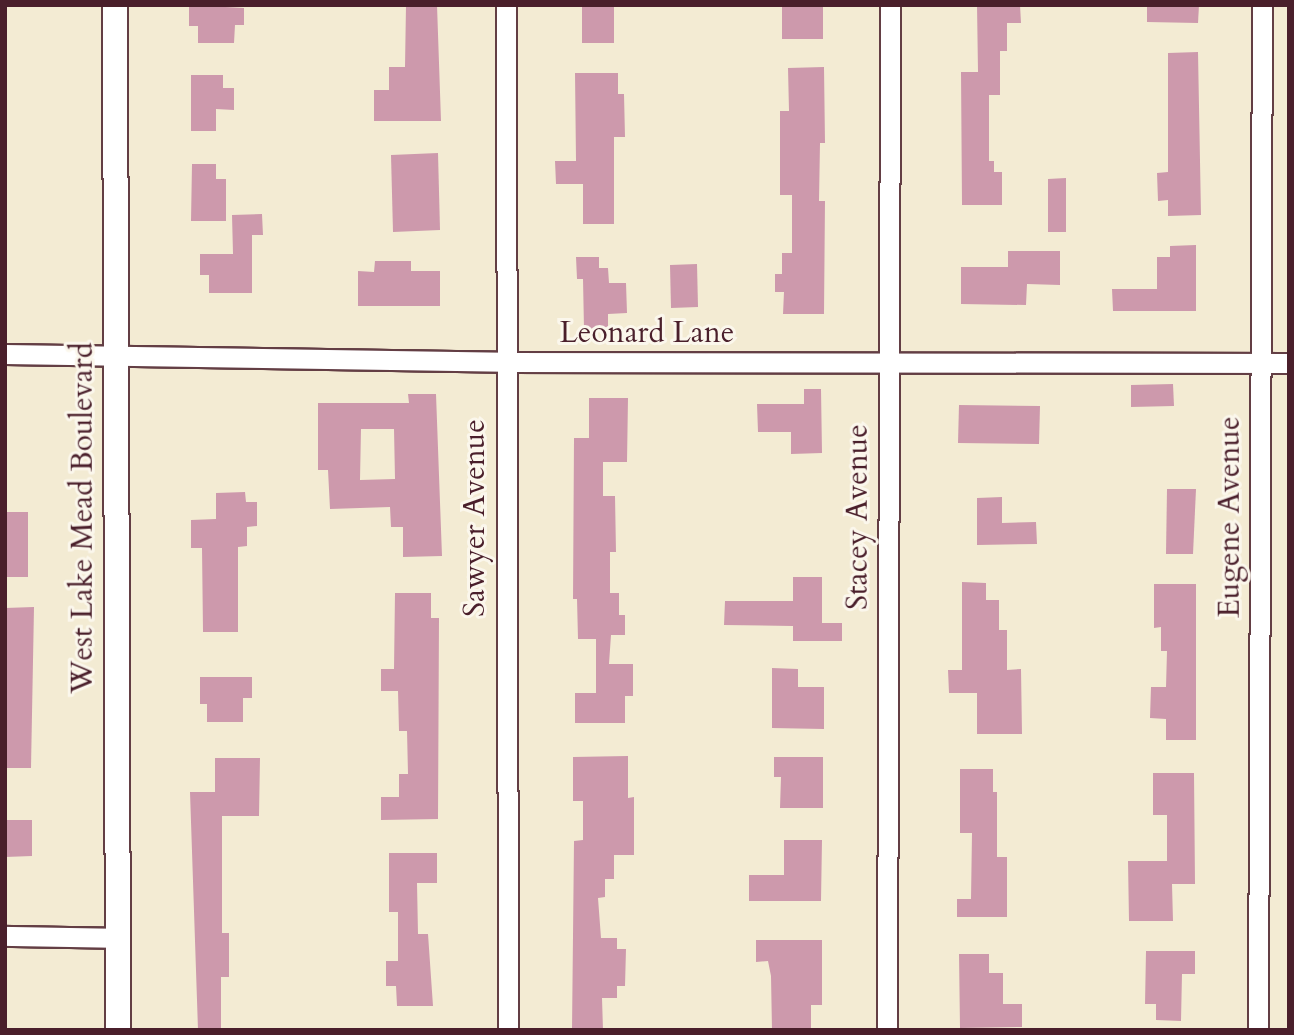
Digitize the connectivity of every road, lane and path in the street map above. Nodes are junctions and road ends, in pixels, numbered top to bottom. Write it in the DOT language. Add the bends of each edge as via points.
graph roads {
  1 [pos="115,5"];
  2 [pos="506,5"];
  3 [pos="890,5"];
  4 [pos="1262,5"];
  5 [pos="113,354"];
  6 [pos="5,355"];
  7 [pos="505,362"];
  8 [pos="888,363"];
  9 [pos="1261,363"];
  10 [pos="1289,363"];
  11 [pos="5,936"];
  12 [pos="117,938"];
  13 [pos="118,1030"];
  14 [pos="508,1030"];
  15 [pos="887,1030"];
  16 [pos="1258,1030"];
  1 -- 5 [label="main road, West Lake Mead Boulevard"];
  2 -- 7 [label="street, Sawyer Avenue"];
  3 -- 8 [label="street, Stacey Avenue"];
  4 -- 9 [label="street, Eugene Avenue"];
  5 -- 6 [label="street, Leonard Lane"];
  5 -- 7 [label="street, Leonard Lane"];
  5 -- 12 [label="main road, West Lake Mead Boulevard"];
  7 -- 8 [label="street, Leonard Lane"];
  7 -- 14 [label="street, Sawyer Avenue"];
  8 -- 9 [label="street, Leonard Lane"];
  8 -- 15 [label="street, Stacey Avenue"];
  9 -- 10 [label="street, Leonard Lane"];
  9 -- 16 [label="street, Eugene Avenue"];
  11 -- 12 [label="street"];
  12 -- 13 [label="main road, West Lake Mead Boulevard"];
}
